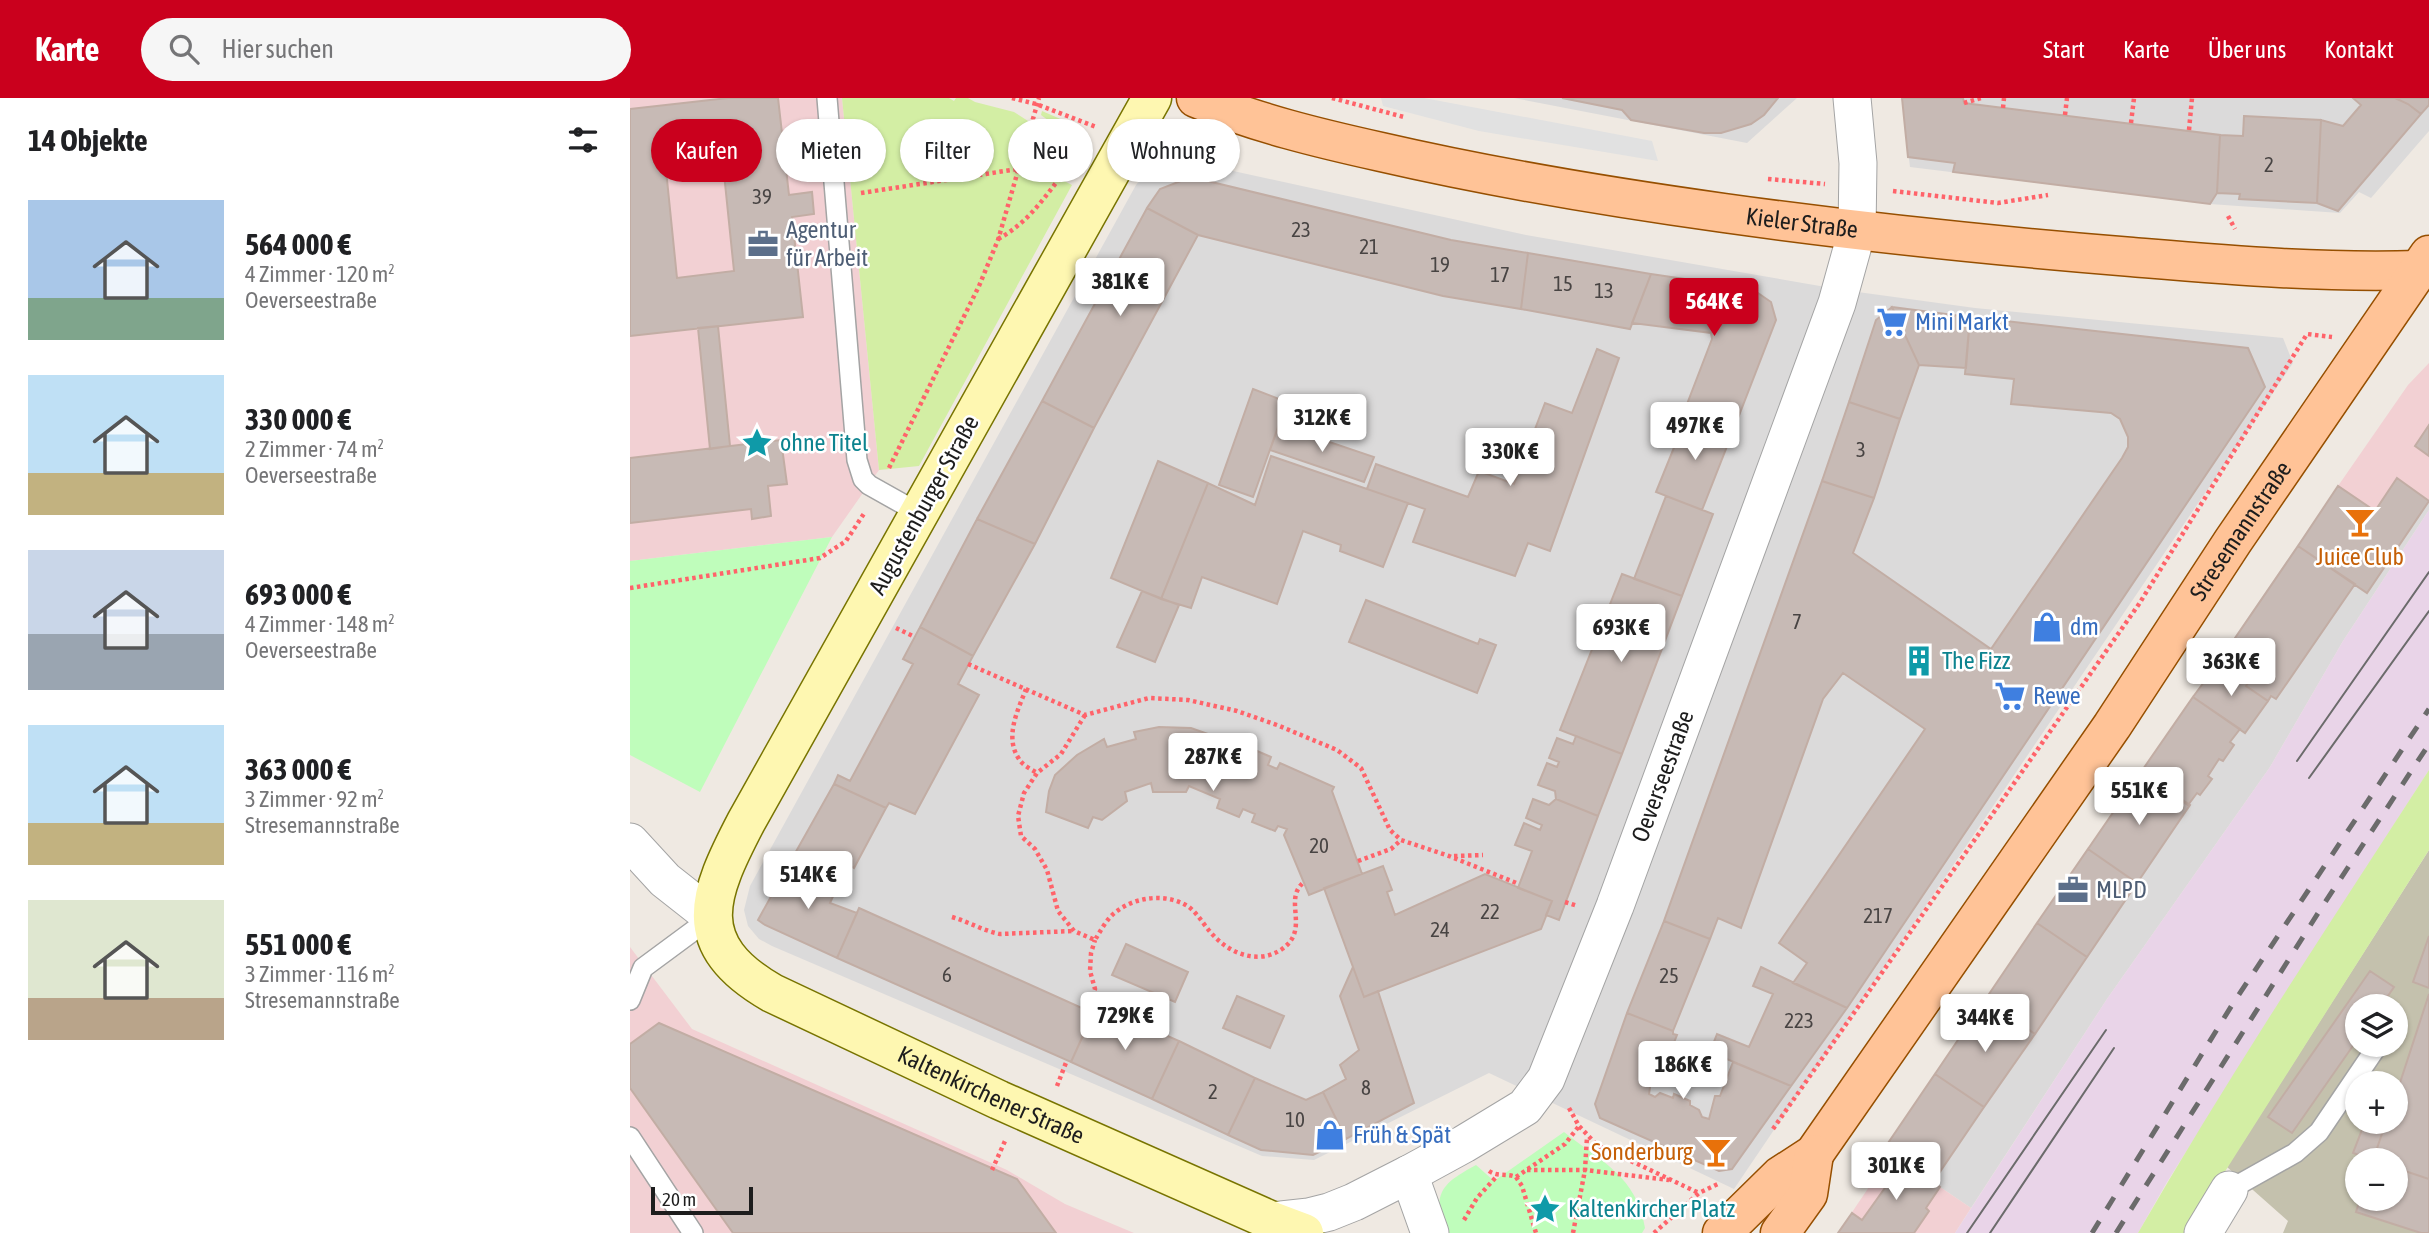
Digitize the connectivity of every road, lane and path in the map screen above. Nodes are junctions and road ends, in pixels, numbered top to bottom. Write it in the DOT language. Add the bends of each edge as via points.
graph roads {
  1 [pos="827,98"];
  2 [pos="1012,98"];
  3 [pos="1039,98"];
  4 [pos="1152,98"];
  5 [pos="1196,98"];
  6 [pos="1332,98"];
  7 [pos="1853,98"];
  8 [pos="1981,98"];
  9 [pos="2004,98"];
  10 [pos="2067,98"];
  11 [pos="2134,98"];
  12 [pos="2192,98"];
  13 [pos="1964,103"];
  14 [pos="1036,104"];
  15 [pos="2003,108"];
  16 [pos="2065,115"];
  17 [pos="1032,119"];
  18 [pos="1072,119"];
  19 [pos="1414,119"];
  20 [pos="2131,123"];
  21 [pos="2189,130"];
  22 [pos="1008,170"];
  23 [pos="1766,179"];
  24 [pos="1014,182"];
  25 [pos="1057,182"];
  26 [pos="1858,187"];
  27 [pos="2048,195"];
  28 [pos="835,196"];
  29 [pos="1857,231"];
  30 [pos="998,240"];
  31 [pos="2425,265"];
  32 [pos="2307,334"];
  33 [pos="877,491"];
  34 [pos="919,513"];
  35 [pos="630,587"];
  36 [pos="968,664"];
  37 [pos="1026,688"];
  38 [pos="1085,715"];
  39 [pos="1037,773"];
  40 [pos="1401,840"];
  41 [pos="630,842"];
  42 [pos="1483,855"];
  43 [pos="1449,856"];
  44 [pos="1358,861"];
  45 [pos="1304,882"];
  46 [pos="1519,884"];
  47 [pos="712,917"];
  48 [pos="952,917"];
  49 [pos="1074,931"];
  50 [pos="1095,940"];
  51 [pos="630,1000"];
  52 [pos="1088,1010"];
  53 [pos="2370,1057"];
  54 [pos="1546,1079"];
  55 [pos="1578,1125"];
  56 [pos="1773,1129"];
  57 [pos="1587,1136"];
  58 [pos="630,1137"];
  59 [pos="1814,1154"];
  60 [pos="1527,1170"];
  61 [pos="1585,1170"];
  62 [pos="1409,1174"];
  63 [pos="1516,1177"];
  64 [pos="1673,1181"];
  65 [pos="2229,1190"];
  66 [pos="1699,1193"];
  67 [pos="1288,1227"];
  68 [pos="1446,1229"];
  69 [pos="693,1233"];
  70 [pos="1536,1233"];
  71 [pos="1573,1233"];
  72 [pos="1722,1233"];
  73 [pos="1780,1233"];
  74 [pos="2203,1233"];
  1 -- 28 [label="lane"];
  2 -- 14 [label="path"];
  3 -- 14 [label="path"];
  4 -- 34 [label="street, Augustenburger Straße"];
  5 -- 29 [label="main road, Kieler Straße" via="1311,136 1485,176"];
  6 -- 19 [label="path"];
  7 -- 26 [label="street, Oeverseestraße"];
  8 -- 13 [label="path"];
  9 -- 15 [label="path"];
  10 -- 16 [label="path"];
  11 -- 20 [label="path"];
  12 -- 21 [label="path"];
  14 -- 17 [label="path"];
  14 -- 18 [label="path"];
  22 -- 28 [label="path"];
  23 -- 26 [label="path"];
  24 -- 30 [label="path"];
  25 -- 30 [label="path" via="1032,215"];
  26 -- 27 [label="path" via="1998,203"];
  26 -- 29 [label="street, Oeverseestraße"];
  28 -- 33 [label="lane" via="857,460 863,479"];
  29 -- 31 [label="main road, Kieler Straße" via="2295,270 2345,272"];
  29 -- 54 [label="street, Oeverseestraße" via="1833,316 1615,906"];
  30 -- 33 [label="path"];
  31 -- 59 [label="main road, Stresemannstraße"];
  32 -- 56 [label="path" via="2139,604"];
  33 -- 34 [label="lane"];
  33 -- 35 [label="path" via="846,541 820,558"];
  34 -- 47 [label="street, Augustenburger Straße" via="735,844 715,891"];
  36 -- 37 [label="path"];
  37 -- 38 [label="path"];
  37 -- 39 [label="path" via="1012,731 1014,748 1020,761"];
  38 -- 39 [label="path" via="1062,754"];
  38 -- 40 [label="path" via="1149,698 1188,700 1278,725 1337,750 1361,768 1390,830"];
  39 -- 49 [label="path" via="1021,804 1021,836 1047,870 1058,911"];
  40 -- 43 [label="path"];
  40 -- 44 [label="path" via="1391,849"];
  41 -- 47 [label="street" via="665,880"];
  42 -- 43 [label="path"];
  43 -- 46 [label="path"];
  45 -- 50 [label="path" via="1294,895 1298,921 1293,936 1282,949 1262,957 1243,956 1228,947 1188,906 1151,897 1117,911"];
  47 -- 51 [label="lane" via="643,968"];
  47 -- 67 [label="street, Kaltenkirchener Straße" via="718,942 755,984 999,1100"];
  48 -- 49 [label="path" via="1000,934"];
  49 -- 50 [label="path"];
  50 -- 52 [label="path" via="1090,971 1095,989"];
  53 -- 65 [label="lane" via="2319,1132 2295,1153"];
  54 -- 55 [label="path"];
  54 -- 62 [label="street, Oeverseestraße" via="1525,1107"];
  55 -- 57 [label="path"];
  55 -- 60 [label="path" via="1565,1144"];
  57 -- 61 [label="path"];
  57 -- 64 [label="path" via="1611,1153"];
  58 -- 69 [label="lane"];
  59 -- 72 [label="main road, Stresemannstraße" via="1780,1176"];
  59 -- 73 [label="main road, Stresemannstraße" via="1808,1194"];
  60 -- 61 [label="path"];
  60 -- 63 [label="path"];
  61 -- 64 [label="path"];
  61 -- 71 [label="path"];
  62 -- 67 [label="street, Oeverseestraße" via="1354,1202"];
  62 -- 68 [label="street"];
  63 -- 68 [label="path" via="1497,1176"];
  63 -- 70 [label="path"];
  64 -- 66 [label="path"];
  65 -- 74 [label="street"];
}
